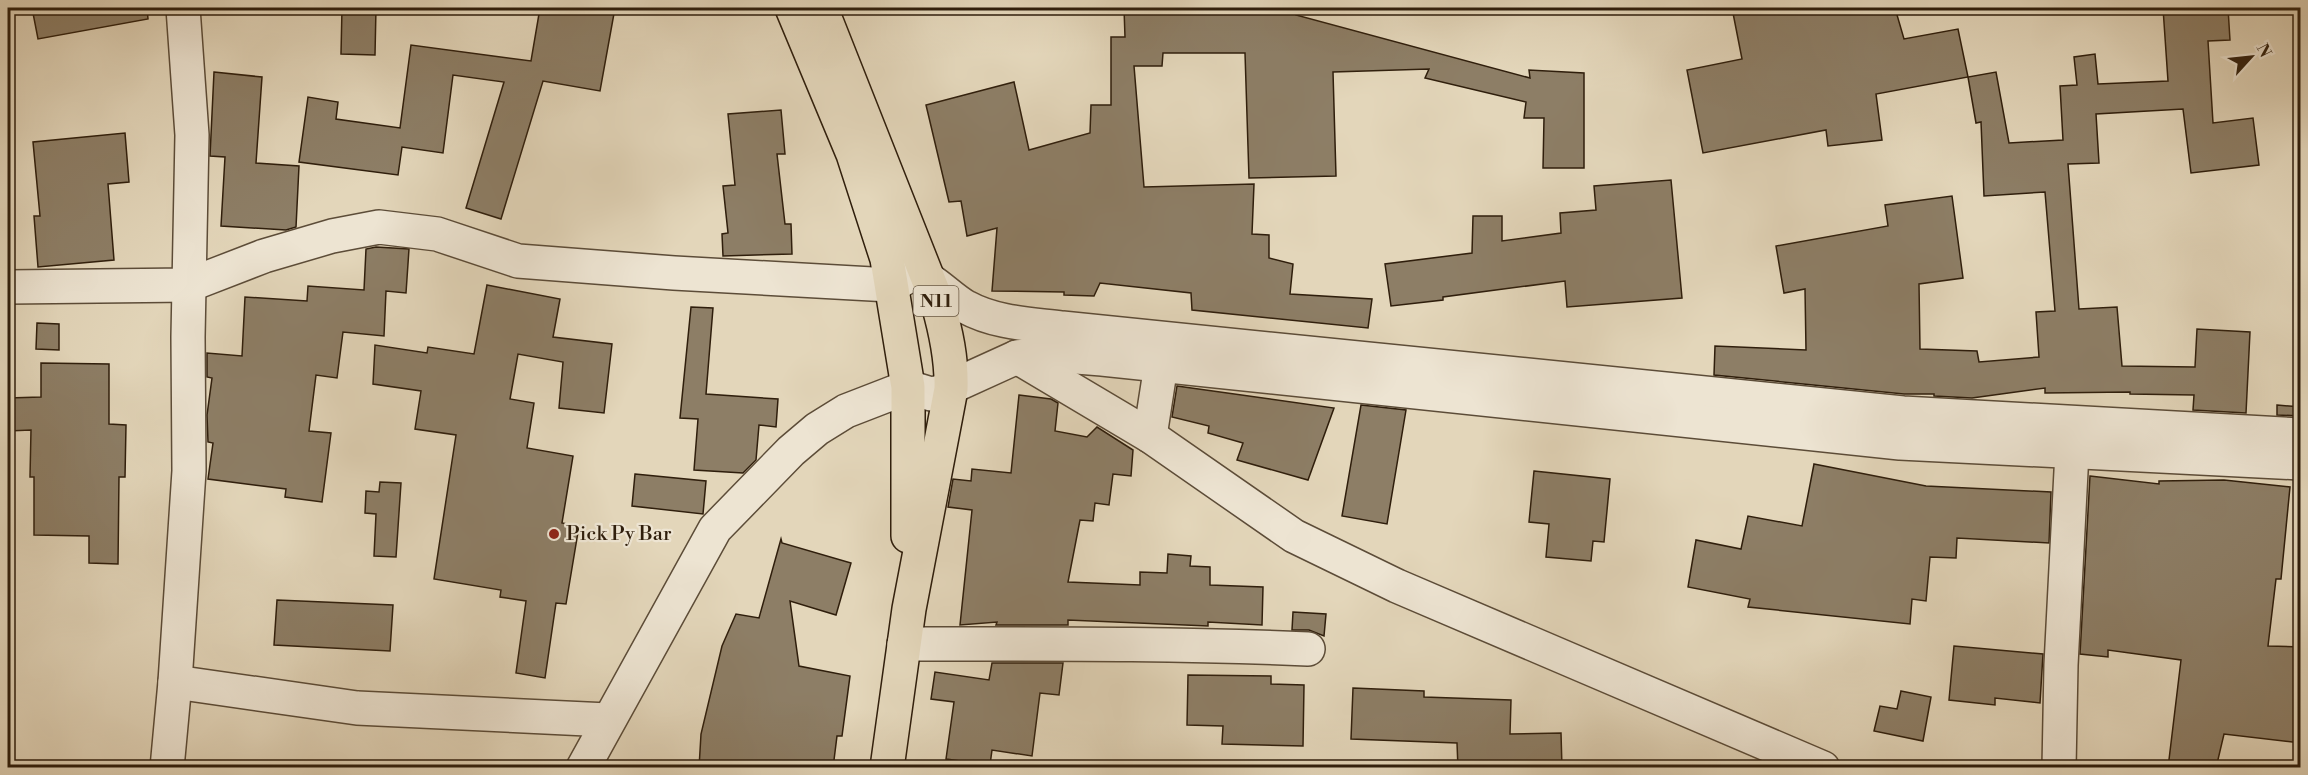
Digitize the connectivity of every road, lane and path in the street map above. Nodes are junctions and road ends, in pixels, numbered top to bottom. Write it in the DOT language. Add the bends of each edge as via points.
graph roads {
  1 [pos="183,8"];
  2 [pos="792,8"];
  3 [pos="821,8"];
  4 [pos="926,277"];
  5 [pos="189,285"];
  6 [pos="8,287"];
  7 [pos="891,287"];
  8 [pos="1017,357"];
  9 [pos="1161,365"];
  10 [pos="908,387"];
  11 [pos="951,389"];
  12 [pos="2301,435"];
  13 [pos="1150,436"];
  14 [pos="2072,452"];
  15 [pos="2301,464"];
  16 [pos="909,609"];
  17 [pos="904,644"];
  18 [pos="1308,649"];
  19 [pos="175,682"];
  20 [pos="608,720"];
  21 [pos="167,768"];
  22 [pos="583,768"];
  23 [pos="887,768"];
  24 [pos="1823,768"];
  25 [pos="2059,768"];
  1 -- 5 [label="street" via="192,135"];
  2 -- 7 [label="highway, N11" via="853,154 888,259"];
  3 -- 4 [label="highway, N11"];
  4 -- 7 [label="street" via="908,277"];
  4 -- 11 [label="highway, N11" via="947,335"];
  4 -- 12 [label="street" via="967,308 999,320 1062,328 1903,413"];
  5 -- 6 [label="street"];
  5 -- 7 [label="street" via="276,252 379,227 437,234 518,261"];
  5 -- 19 [label="street" via="189,471"];
  7 -- 10 [label="highway, N11"];
  8 -- 9 [label="street" via="1063,355"];
  8 -- 11 [label="street"];
  8 -- 13 [label="street"];
  9 -- 13 [label="street"];
  9 -- 14 [label="street" via="1900,443"];
  10 -- 11 [label="street" via="931,394"];
  10 -- 16 [label="highway, N11"];
  10 -- 20 [label="street" via="846,411 817,429 715,529"];
  11 -- 16 [label="highway, N11"];
  13 -- 24 [label="street" via="1294,536 1397,586"];
  14 -- 15 [label="street"];
  14 -- 25 [label="street"];
  16 -- 17 [label="highway, N11"];
  17 -- 18 [label="street"];
  17 -- 23 [label="highway, N11"];
  19 -- 20 [label="street" via="357,708"];
  19 -- 21 [label="street"];
  20 -- 22 [label="street"];
}
